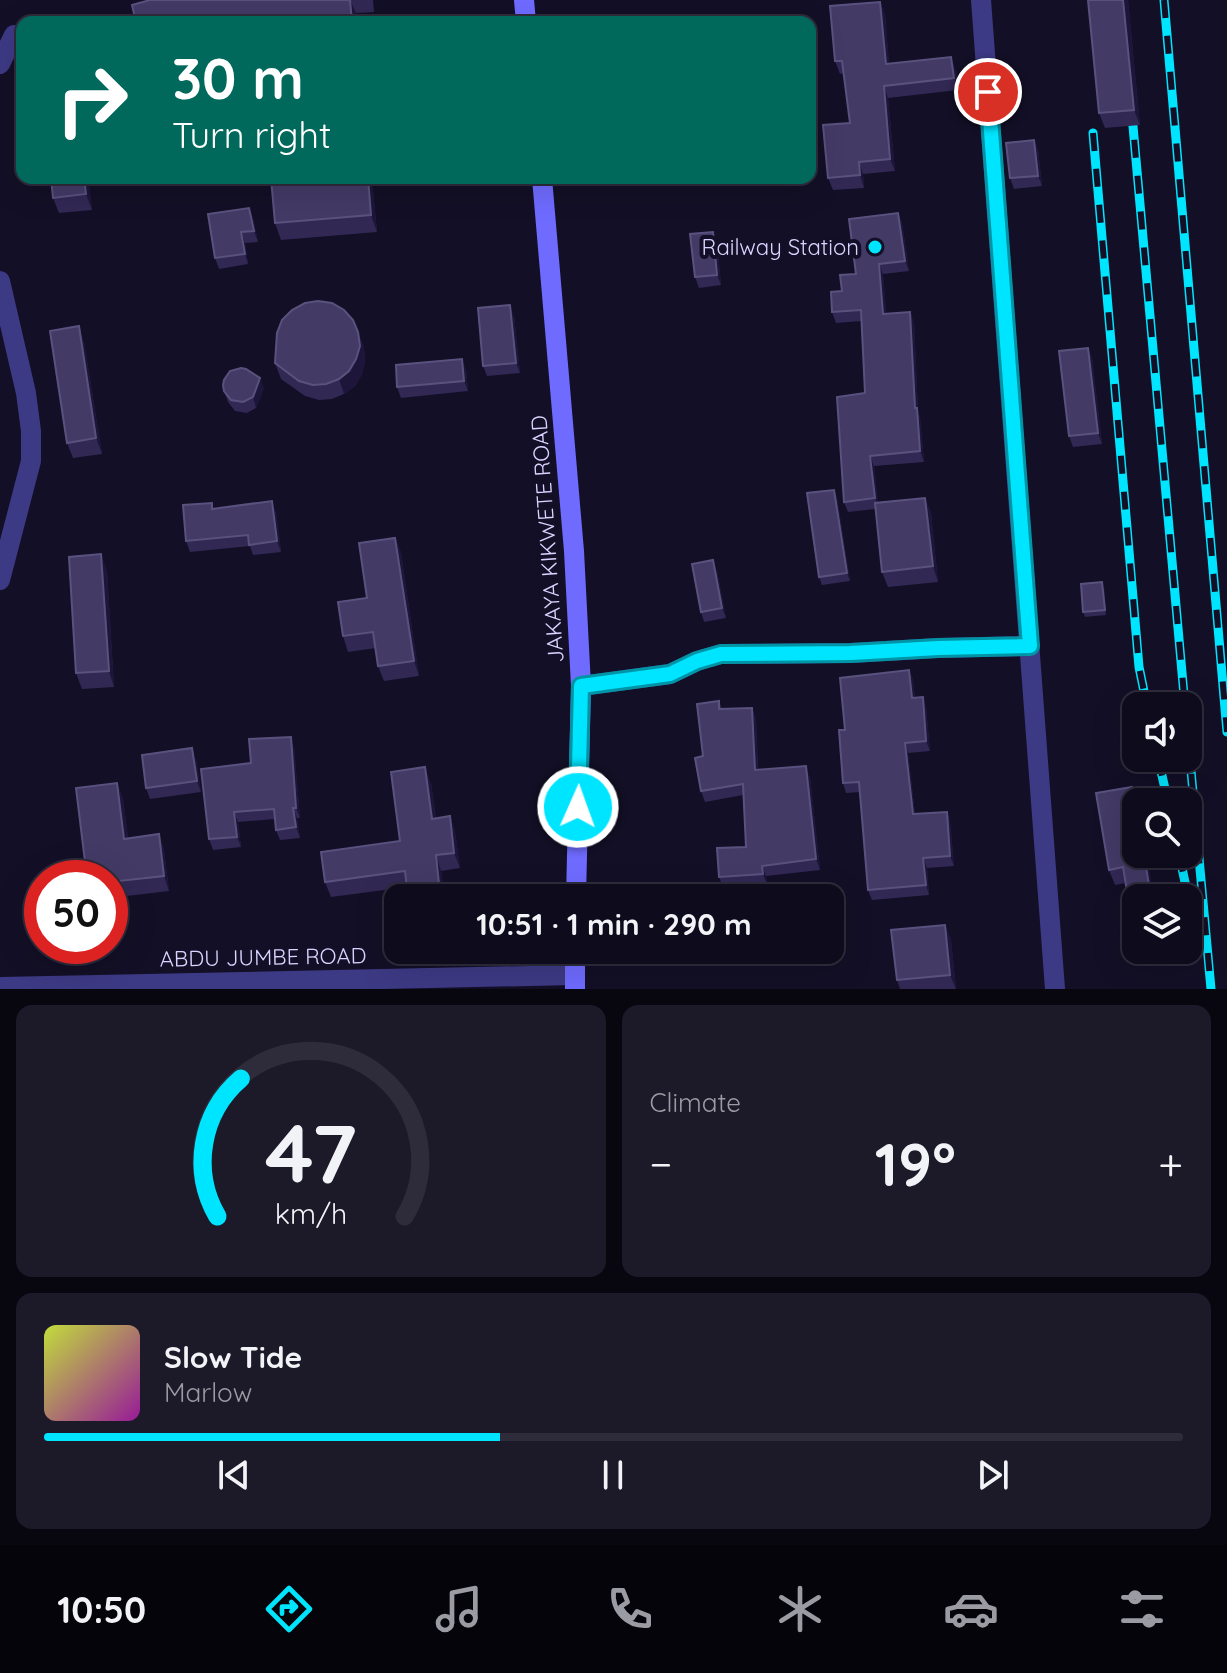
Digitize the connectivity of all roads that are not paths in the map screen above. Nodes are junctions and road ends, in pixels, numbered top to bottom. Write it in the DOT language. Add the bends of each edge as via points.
graph roads {
  1 [pos="981,0"];
  2 [pos="14,35"];
  3 [pos="0,64"];
  4 [pos="543,184"];
  5 [pos="0,281"];
  6 [pos="0,580"];
  7 [pos="1030,646"];
  8 [pos="581,686"];
  9 [pos="576,884"];
  10 [pos="574,982"];
  11 [pos="0,987"];
  12 [pos="1055,989"];
  1 -- 7 [label="street"];
  2 -- 3 [label="street"];
  4 -- 8 [label="main road, JAKAYA KIKWETE ROAD"];
  5 -- 6 [label="street" via="31,431 31,461"];
  7 -- 8 [label="street" via="721,654 670,674"];
  7 -- 12 [label="street"];
  8 -- 9 [label="main road, JAKAYA KIKWETE ROAD"];
  10 -- 11 [label="street, ABDU JUMBE ROAD"];
}
